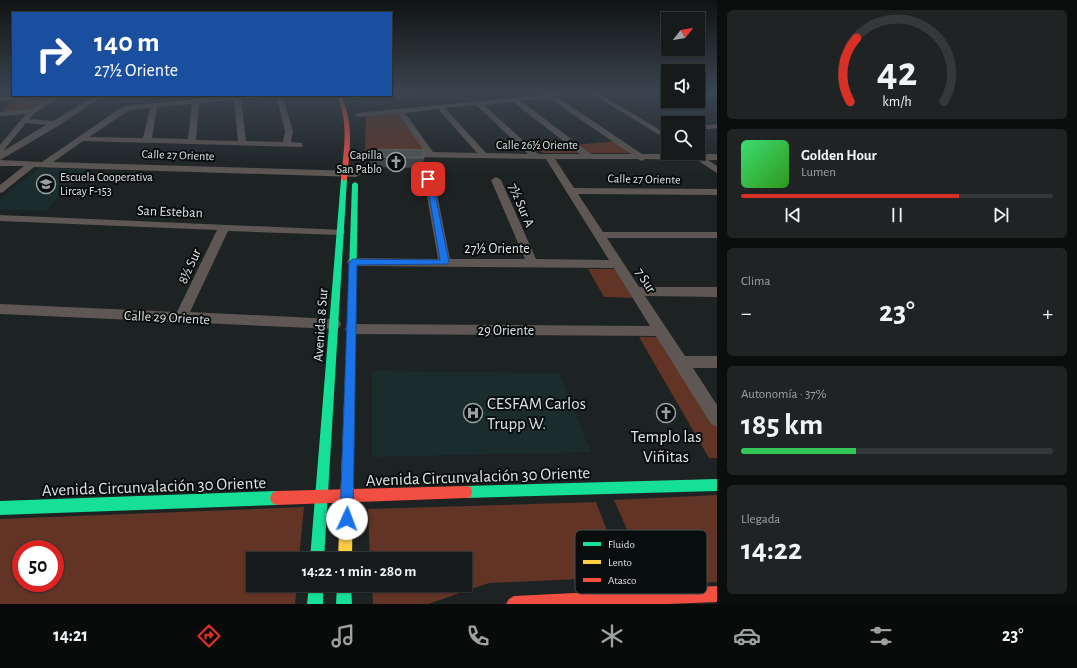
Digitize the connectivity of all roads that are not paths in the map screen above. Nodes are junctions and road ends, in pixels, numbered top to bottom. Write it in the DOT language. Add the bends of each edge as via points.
graph roads {
  1 [pos="63,119"];
  2 [pos="110,119"];
  3 [pos="151,119"];
  4 [pos="194,119"];
  5 [pos="239,119"];
  6 [pos="285,119"];
  7 [pos="349,119"];
  8 [pos="358,119"];
  9 [pos="406,119"];
  10 [pos="451,119"];
  11 [pos="497,119"];
  12 [pos="540,119"];
  13 [pos="588,119"];
  14 [pos="637,119"];
  15 [pos="24,121"];
  16 [pos="55,124"];
  17 [pos="359,125"];
  18 [pos="717,126"];
  19 [pos="705,127"];
  20 [pos="658,132"];
  21 [pos="661,132"];
  22 [pos="661,134"];
  23 [pos="81,139"];
  24 [pos="147,141"];
  25 [pos="192,142"];
  26 [pos="358,142"];
  27 [pos="242,144"];
  28 [pos="286,145"];
  29 [pos="299,145"];
  30 [pos="0,150"];
  31 [pos="431,155"];
  32 [pos="484,156"];
  33 [pos="0,157"];
  34 [pos="543,157"];
  35 [pos="590,157"];
  36 [pos="717,157"];
  37 [pos="642,158"];
  38 [pos="661,158"];
  39 [pos="705,158"];
  40 [pos="703,160"];
  41 [pos="0,163"];
  42 [pos="32,164"];
  43 [pos="44,164"];
  44 [pos="356,164"];
  45 [pos="717,170"];
  46 [pos="344,174"];
  47 [pos="428,179"];
  48 [pos="496,180"];
  49 [pos="0,190"];
  50 [pos="571,191"];
  51 [pos="717,192"];
  52 [pos="0,218"];
  53 [pos="224,227"];
  54 [pos="340,232"];
  55 [pos="599,235"];
  56 [pos="717,235"];
  57 [pos="353,262"];
  58 [pos="444,262"];
  59 [pos="532,263"];
  60 [pos="617,264"];
  61 [pos="635,291"];
  62 [pos="717,292"];
  63 [pos="0,309"];
  64 [pos="181,318"];
  65 [pos="334,324"];
  66 [pos="352,329"];
  67 [pos="660,331"];
  68 [pos="680,362"];
  69 [pos="717,362"];
  70 [pos="717,419"];
  71 [pos="717,485"];
  72 [pos="321,496"];
  73 [pos="348,496"];
  74 [pos="0,508"];
  75 [pos="317,552"];
  76 [pos="345,552"];
  77 [pos="316,592"];
  78 [pos="344,592"];
  79 [pos="717,594"];
  80 [pos="315,604"];
  81 [pos="344,604"];
  82 [pos="514,604"];
  1 -- 16 [label="street"];
  2 -- 23 [label="street"];
  3 -- 24 [label="street"];
  4 -- 25 [label="street"];
  5 -- 27 [label="street"];
  6 -- 28 [label="street" via="288,132"];
  7 -- 46 [label="main road, Avenida 8 Sur"];
  8 -- 17 [label="main road"];
  9 -- 31 [label="street"];
  10 -- 32 [label="street"];
  11 -- 34 [label="street, 7 Sur"];
  12 -- 35 [label="street"];
  13 -- 37 [label="street"];
  14 -- 20 [label="street"];
  15 -- 16 [label="street"];
  15 -- 30 [label="street"];
  16 -- 33 [label="street"];
  18 -- 19 [label="street"];
  20 -- 21 [label="street"];
  20 -- 22 [label="street"];
  23 -- 24 [label="street"];
  23 -- 43 [label="street"];
  24 -- 25 [label="street"];
  25 -- 27 [label="street"];
  26 -- 44 [label="main road"];
  27 -- 28 [label="street"];
  28 -- 29 [label="street"];
  31 -- 32 [label="street, Calle 26½ Oriente"];
  31 -- 44 [label="street, Calle 26½ Oriente"];
  32 -- 34 [label="street, Calle 26½ Oriente"];
  34 -- 35 [label="street, Calle 26½ Oriente"];
  34 -- 50 [label="street, 7 Sur"];
  35 -- 37 [label="street, Calle 26½ Oriente"];
  36 -- 39 [label="street, Calle 26½ Oriente"];
  37 -- 38 [label="street, Calle 26½ Oriente"];
  40 -- 45 [label="street"];
  41 -- 42 [label="street, Calle 27 Oriente"];
  42 -- 43 [label="street, Calle 27 Oriente"];
  42 -- 49 [label="street"];
  43 -- 46 [label="street, Calle 27 Oriente"];
  44 -- 46 [label="street, Calle 27 Oriente"];
  44 -- 57 [label="main road"];
  46 -- 54 [label="main road, Avenida 8 Sur"];
  47 -- 58 [label="street"];
  48 -- 59 [label="street, 7½ Sur A"];
  50 -- 51 [label="street, Calle 27 Oriente"];
  50 -- 55 [label="street, 7 Sur"];
  52 -- 53 [label="street, San Esteban"];
  53 -- 54 [label="street, San Esteban"];
  53 -- 64 [label="street, 8½ Sur"];
  54 -- 65 [label="main road, Avenida 8 Sur"];
  55 -- 56 [label="street"];
  55 -- 60 [label="street, 7 Sur"];
  57 -- 58 [label="street, 27½ Oriente"];
  57 -- 66 [label="main road"];
  58 -- 59 [label="street, 27½ Oriente"];
  59 -- 60 [label="street, 27½ Oriente"];
  60 -- 61 [label="street, 7 Sur"];
  61 -- 62 [label="street"];
  61 -- 67 [label="street, 7 Sur"];
  63 -- 64 [label="street, Calle 29 Oriente"];
  64 -- 65 [label="street, Calle 29 Oriente"];
  65 -- 72 [label="main road, Avenida 8 Sur"];
  66 -- 67 [label="street, 29 Oriente"];
  66 -- 73 [label="main road"];
  67 -- 68 [label="street, 7 Sur"];
  68 -- 69 [label="street"];
  68 -- 70 [label="street, 7 Sur"];
  71 -- 73 [label="main road, Avenida Circunvalación 30 Oriente"];
  72 -- 73 [label="main road, Avenida Circunvalación 30 Oriente"];
  72 -- 74 [label="main road, Avenida Circunvalación 30 Oriente"];
  72 -- 75 [label="main road, Avenida 8 Sur"];
  73 -- 76 [label="main road"];
  77 -- 80 [label="main road"];
  78 -- 81 [label="main road"];
  79 -- 82 [label="main road"];
}
